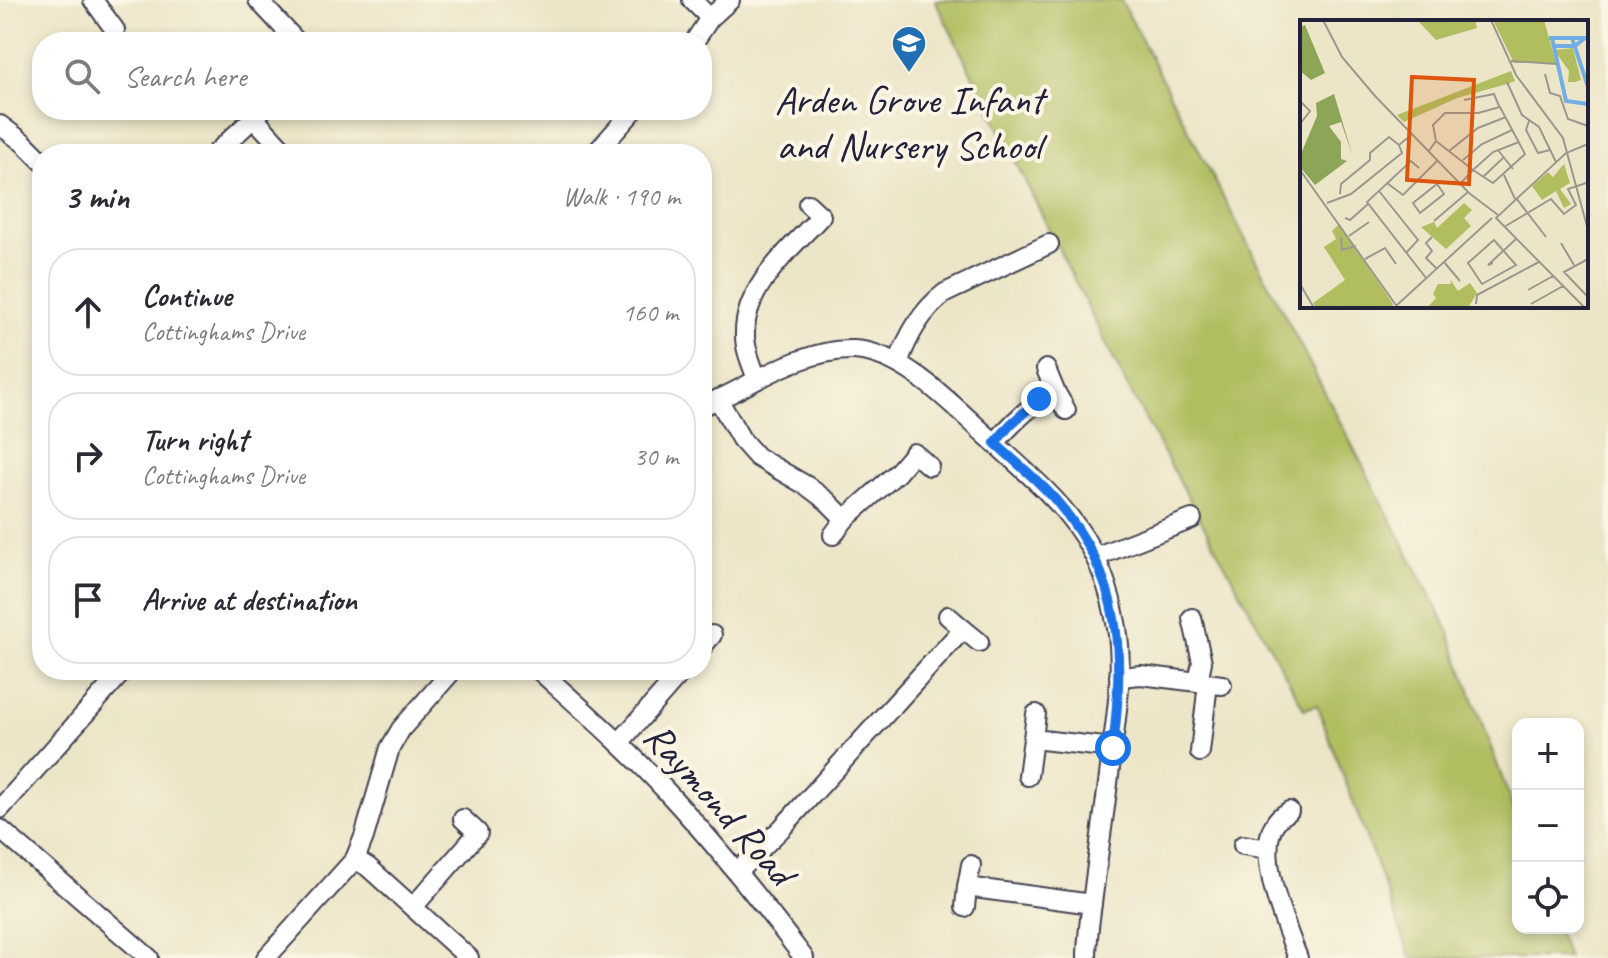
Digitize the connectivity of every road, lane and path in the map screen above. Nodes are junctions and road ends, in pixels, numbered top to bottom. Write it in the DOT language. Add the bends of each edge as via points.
graph roads {
  1 [pos="93,0"];
  2 [pos="258,0"];
  3 [pos="692,0"];
  4 [pos="730,0"];
  5 [pos="710,18"];
  6 [pos="115,30"];
  7 [pos="288,32"];
  8 [pos="701,32"];
  9 [pos="252,120"];
  10 [pos="262,120"];
  11 [pos="625,120"];
  12 [pos="0,125"];
  13 [pos="226,144"];
  14 [pos="280,144"];
  15 [pos="604,144"];
  16 [pos="32,151"];
  17 [pos="821,207"];
  18 [pos="1049,244"];
  19 [pos="898,363"];
  20 [pos="1046,369"];
  21 [pos="757,379"];
  22 [pos="1055,391"];
  23 [pos="712,402"];
  24 [pos="712,405"];
  25 [pos="1066,410"];
  26 [pos="927,437"];
  27 [pos="995,443"];
  28 [pos="914,453"];
  29 [pos="929,466"];
  30 [pos="1165,508"];
  31 [pos="845,519"];
  32 [pos="1192,519"];
  33 [pos="1170,527"];
  34 [pos="833,535"];
  35 [pos="1095,557"];
  36 [pos="948,616"];
  37 [pos="1192,618"];
  38 [pos="963,629"];
  39 [pos="979,642"];
  40 [pos="1119,677"];
  41 [pos="115,680"];
  42 [pos="444,680"];
  43 [pos="550,680"];
  44 [pos="674,680"];
  45 [pos="1210,683"];
  46 [pos="1036,714"];
  47 [pos="1033,739"];
  48 [pos="619,743"];
  49 [pos="1113,748"];
  50 [pos="1200,752"];
  51 [pos="1028,776"];
  52 [pos="0,809"];
  53 [pos="1289,811"];
  54 [pos="463,819"];
  55 [pos="492,819"];
  56 [pos="0,829"];
  57 [pos="478,833"];
  58 [pos="1243,845"];
  59 [pos="1268,849"];
  60 [pos="355,859"];
  61 [pos="971,865"];
  62 [pos="737,872"];
  63 [pos="967,887"];
  64 [pos="1092,904"];
  65 [pos="413,907"];
  66 [pos="965,907"];
  67 [pos="149,958"];
  68 [pos="266,958"];
  69 [pos="469,958"];
  70 [pos="804,958"];
  71 [pos="1087,958"];
  72 [pos="1298,958"];
  1 -- 6 [label="street"];
  2 -- 7 [label="street"];
  3 -- 5 [label="street"];
  4 -- 5 [label="street"];
  5 -- 8 [label="street"];
  9 -- 13 [label="street"];
  10 -- 14 [label="street"];
  11 -- 15 [label="street"];
  12 -- 16 [label="street"];
  17 -- 21 [label="street" via="749,305 745,336"];
  18 -- 19 [label="street" via="1032,262 931,303"];
  19 -- 21 [label="street" via="853,350 828,352"];
  19 -- 27 [label="street"];
  20 -- 22 [label="street"];
  21 -- 23 [label="street"];
  22 -- 25 [label="street"];
  22 -- 27 [label="street" via="1039,399"];
  24 -- 31 [label="street" via="757,457 807,486"];
  26 -- 28 [label="street"];
  27 -- 35 [label="street" via="1057,500"];
  28 -- 29 [label="street"];
  28 -- 31 [label="street"];
  30 -- 33 [label="street"];
  31 -- 34 [label="street"];
  32 -- 33 [label="street"];
  33 -- 35 [label="street"];
  35 -- 40 [label="street" via="1117,627"];
  36 -- 38 [label="street"];
  37 -- 45 [label="street"];
  38 -- 39 [label="street"];
  38 -- 62 [label="street" via="887,713 874,714 845,744 847,757"];
  40 -- 45 [label="street"];
  40 -- 49 [label="street"];
  41 -- 52 [label="street"];
  42 -- 60 [label="street" via="390,748"];
  43 -- 48 [label="street, Raymond Road"];
  44 -- 48 [label="street"];
  45 -- 50 [label="street"];
  46 -- 47 [label="street"];
  47 -- 49 [label="street"];
  47 -- 51 [label="street"];
  48 -- 62 [label="street, Raymond Road"];
  49 -- 64 [label="street"];
  53 -- 59 [label="street" via="1277,819"];
  54 -- 57 [label="street"];
  55 -- 57 [label="street"];
  56 -- 67 [label="street"];
  57 -- 65 [label="street"];
  58 -- 59 [label="street"];
  59 -- 72 [label="street" via="1274,894"];
  60 -- 65 [label="street"];
  60 -- 68 [label="street"];
  61 -- 63 [label="street"];
  62 -- 70 [label="street, Raymond Road"];
  63 -- 64 [label="street"];
  63 -- 66 [label="street"];
  64 -- 71 [label="street"];
  65 -- 69 [label="street"];
}
